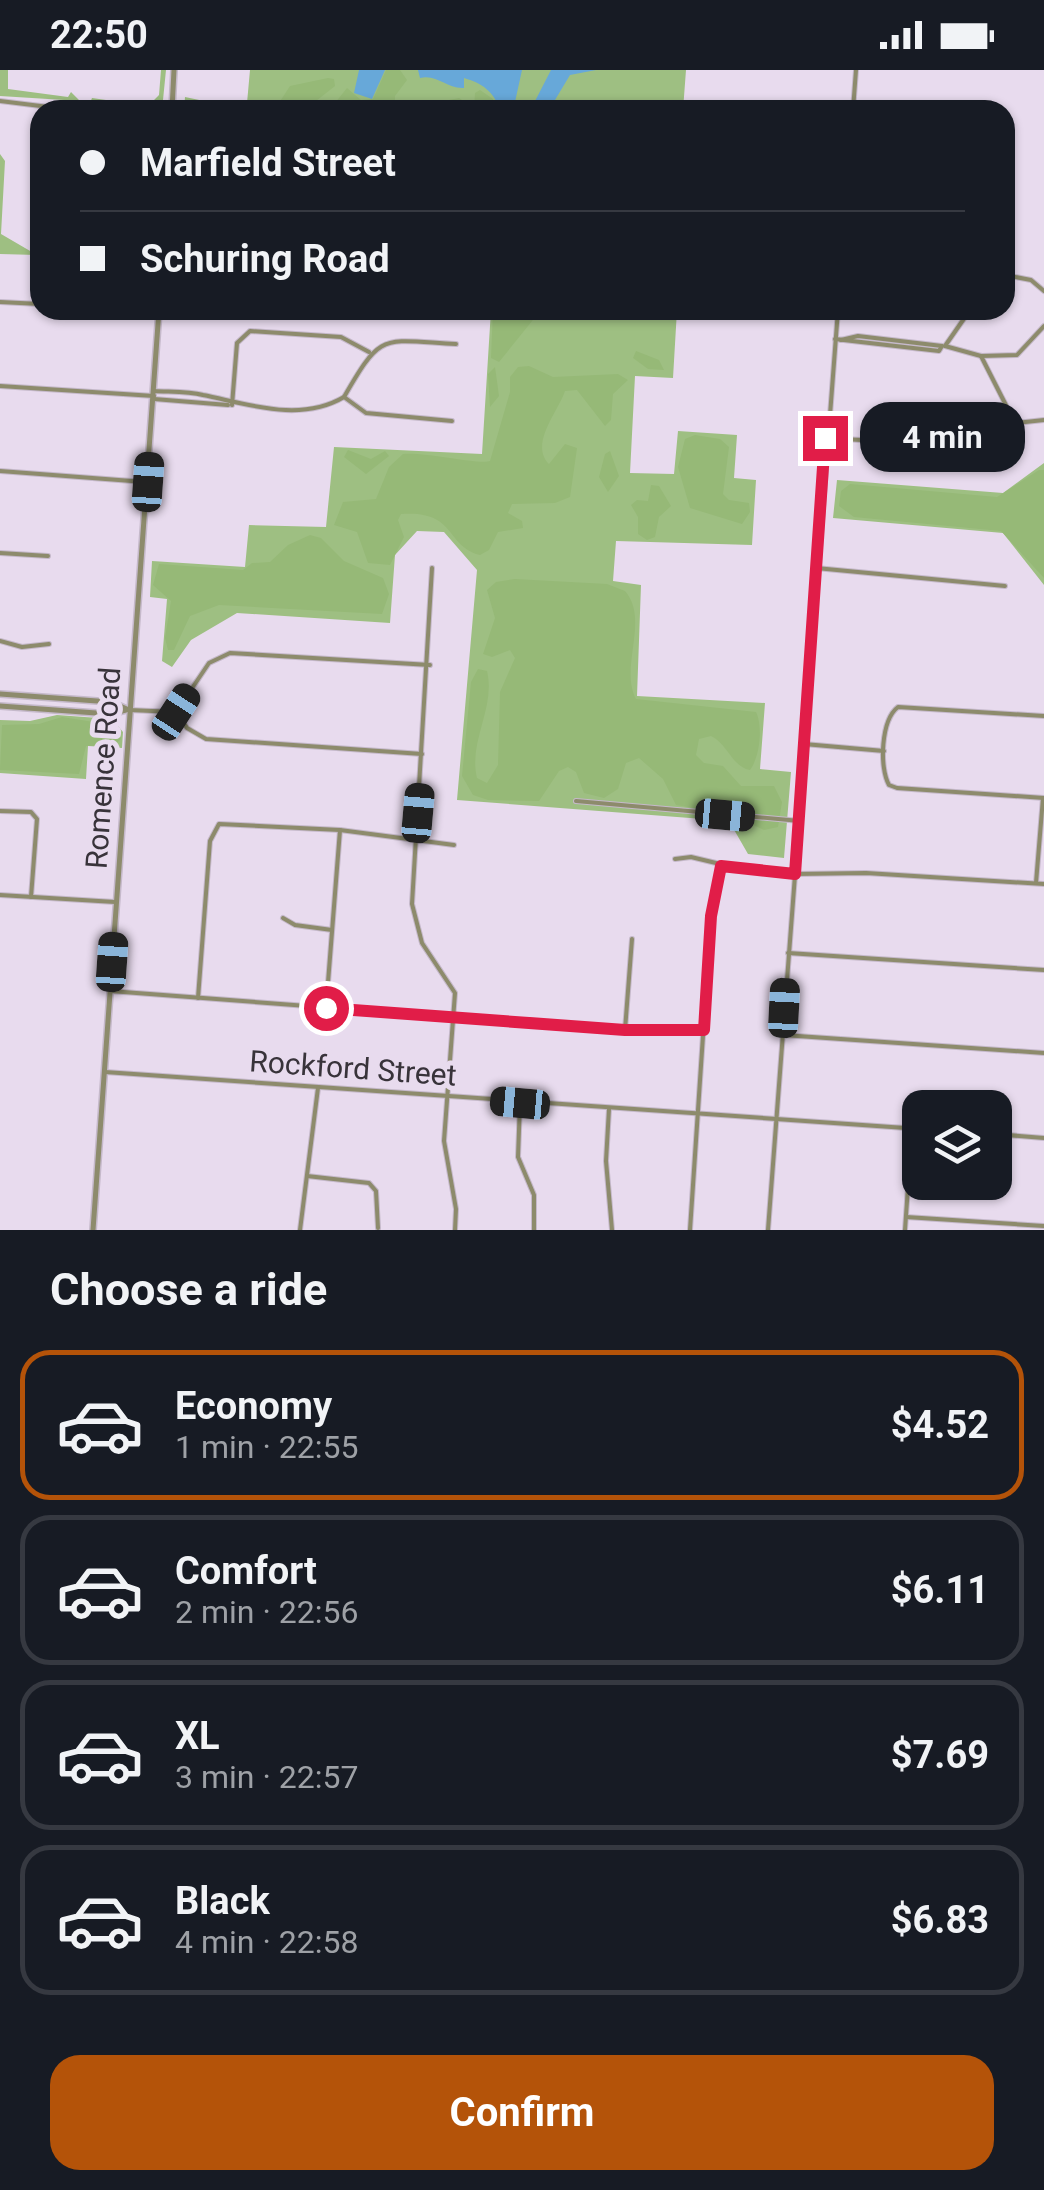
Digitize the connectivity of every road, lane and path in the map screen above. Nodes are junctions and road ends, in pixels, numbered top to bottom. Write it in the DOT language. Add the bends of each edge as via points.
graph roads {
  1 [pos="174,70"];
  2 [pos="856,70"];
  3 [pos="172,100"];
  4 [pos="854,100"];
  5 [pos="0,101"];
  6 [pos="30,105"];
  7 [pos="1015,277"];
  8 [pos="1044,291"];
  9 [pos="0,302"];
  10 [pos="30,304"];
  11 [pos="158,320"];
  12 [pos="838,320"];
  13 [pos="963,320"];
  14 [pos="1044,326"];
  15 [pos="838,339"];
  16 [pos="456,344"];
  17 [pos="944,346"];
  18 [pos="369,352"];
  19 [pos="981,356"];
  20 [pos="0,386"];
  21 [pos="154,395"];
  22 [pos="344,397"];
  23 [pos="232,405"];
  24 [pos="1044,420"];
  25 [pos="452,421"];
  26 [pos="1015,423"];
  27 [pos="825,438"];
  28 [pos="0,471"];
  29 [pos="148,482"];
  30 [pos="0,553"];
  31 [pos="48,556"];
  32 [pos="432,568"];
  33 [pos="816,568"];
  34 [pos="1005,586"];
  35 [pos="0,641"];
  36 [pos="50,644"];
  37 [pos="430,665"];
  38 [pos="0,694"];
  39 [pos="0,706"];
  40 [pos="129,710"];
  41 [pos="176,712"];
  42 [pos="1044,716"];
  43 [pos="804,744"];
  44 [pos="884,751"];
  45 [pos="423,754"];
  46 [pos="1043,798"];
  47 [pos="576,801"];
  48 [pos="0,811"];
  49 [pos="800,821"];
  50 [pos="340,830"];
  51 [pos="416,842"];
  52 [pos="454,845"];
  53 [pos="675,859"];
  54 [pos="721,866"];
  55 [pos="795,874"];
  56 [pos="1036,883"];
  57 [pos="1044,884"];
  58 [pos="0,894"];
  59 [pos="32,896"];
  60 [pos="116,902"];
  61 [pos="284,918"];
  62 [pos="332,930"];
  63 [pos="632,939"];
  64 [pos="788,953"];
  65 [pos="1044,970"];
  66 [pos="110,991"];
  67 [pos="198,998"];
  68 [pos="326,1008"];
  69 [pos="455,1017"];
  70 [pos="625,1030"];
  71 [pos="704,1030"];
  72 [pos="783,1035"];
  73 [pos="1044,1053"];
  74 [pos="104,1072"];
  75 [pos="318,1088"];
  76 [pos="449,1097"];
  77 [pos="520,1103"];
  78 [pos="610,1108"];
  79 [pos="699,1111"];
  80 [pos="777,1118"];
  81 [pos="902,1128"];
  82 [pos="1012,1135"];
  83 [pos="1044,1138"];
  84 [pos="307,1176"];
  85 [pos="907,1200"];
  86 [pos="906,1217"];
  87 [pos="1044,1226"];
  88 [pos="378,1228"];
  89 [pos="93,1230"];
  90 [pos="300,1230"];
  91 [pos="455,1230"];
  92 [pos="534,1230"];
  93 [pos="612,1230"];
  94 [pos="690,1230"];
  95 [pos="768,1230"];
  96 [pos="904,1230"];
  1 -- 3 [label="street"];
  2 -- 4 [label="street"];
  5 -- 6 [label="street"];
  7 -- 8 [label="street"];
  9 -- 10 [label="street"];
  11 -- 21 [label="street, Romence Road"];
  12 -- 15 [label="street"];
  13 -- 17 [label="street"];
  14 -- 19 [label="street" via="1018,355"];
  15 -- 17 [label="street"];
  15 -- 27 [label="street"];
  16 -- 18 [label="street" via="402,341"];
  17 -- 19 [label="street"];
  18 -- 22 [label="street"];
  18 -- 23 [label="street" via="342,337 250,331 237,343"];
  19 -- 26 [label="street"];
  20 -- 21 [label="street"];
  21 -- 23 [label="street" via="202,394"];
  21 -- 29 [label="street, Romence Road"];
  22 -- 23 [label="street" via="309,410"];
  22 -- 25 [label="street" via="378,416"];
  24 -- 26 [label="street"];
  26 -- 27 [label="street" via="970,446"];
  27 -- 33 [label="street"];
  28 -- 29 [label="street"];
  29 -- 40 [label="street, Romence Road"];
  30 -- 31 [label="street"];
  32 -- 37 [label="street"];
  33 -- 34 [label="street"];
  33 -- 43 [label="street"];
  35 -- 36 [label="street"];
  37 -- 41 [label="street" via="230,653 209,663"];
  37 -- 45 [label="street"];
  38 -- 40 [label="street" via="111,702"];
  39 -- 40 [label="street"];
  40 -- 41 [label="street"];
  40 -- 60 [label="street, Romence Road"];
  41 -- 45 [label="street" via="206,739"];
  42 -- 44 [label="street" via="901,706 888,718"];
  43 -- 44 [label="street"];
  43 -- 49 [label="street"];
  44 -- 46 [label="street" via="885,778 893,787"];
  45 -- 51 [label="street"];
  46 -- 56 [label="street"];
  47 -- 49 [label="street"];
  48 -- 59 [label="street" via="35,814"];
  49 -- 55 [label="street"];
  50 -- 51 [label="street"];
  50 -- 62 [label="street"];
  50 -- 67 [label="street" via="215,827"];
  51 -- 52 [label="street"];
  51 -- 69 [label="street" via="415,925 452,985"];
  53 -- 54 [label="street"];
  54 -- 55 [label="street"];
  54 -- 71 [label="street"];
  55 -- 56 [label="street"];
  55 -- 64 [label="street"];
  56 -- 57 [label="street"];
  58 -- 59 [label="street"];
  59 -- 60 [label="street"];
  60 -- 66 [label="street, Romence Road"];
  61 -- 62 [label="street"];
  62 -- 68 [label="street"];
  63 -- 70 [label="street"];
  64 -- 65 [label="street"];
  64 -- 72 [label="street"];
  66 -- 67 [label="street"];
  66 -- 74 [label="street, Romence Road"];
  67 -- 68 [label="street"];
  68 -- 69 [label="street"];
  69 -- 70 [label="street"];
  69 -- 76 [label="street"];
  70 -- 71 [label="street"];
  71 -- 79 [label="street"];
  72 -- 73 [label="street"];
  72 -- 80 [label="street"];
  74 -- 75 [label="street, Rockford Street"];
  74 -- 89 [label="street, Romence Road"];
  75 -- 76 [label="street, Rockford Street"];
  75 -- 84 [label="street"];
  76 -- 77 [label="street, Rockford Street"];
  76 -- 91 [label="street" via="444,1151"];
  77 -- 78 [label="street, Rockford Street"];
  77 -- 92 [label="street" via="518,1157 534,1195"];
  78 -- 79 [label="street, Rockford Street"];
  78 -- 93 [label="street"];
  79 -- 80 [label="street, Rockford Street"];
  79 -- 94 [label="street"];
  80 -- 81 [label="street, Rockford Street"];
  80 -- 95 [label="street"];
  82 -- 83 [label="street"];
  84 -- 88 [label="street" via="369,1183 376,1191"];
  84 -- 90 [label="street"];
  85 -- 86 [label="street"];
  86 -- 87 [label="street"];
  86 -- 96 [label="street"];
}
